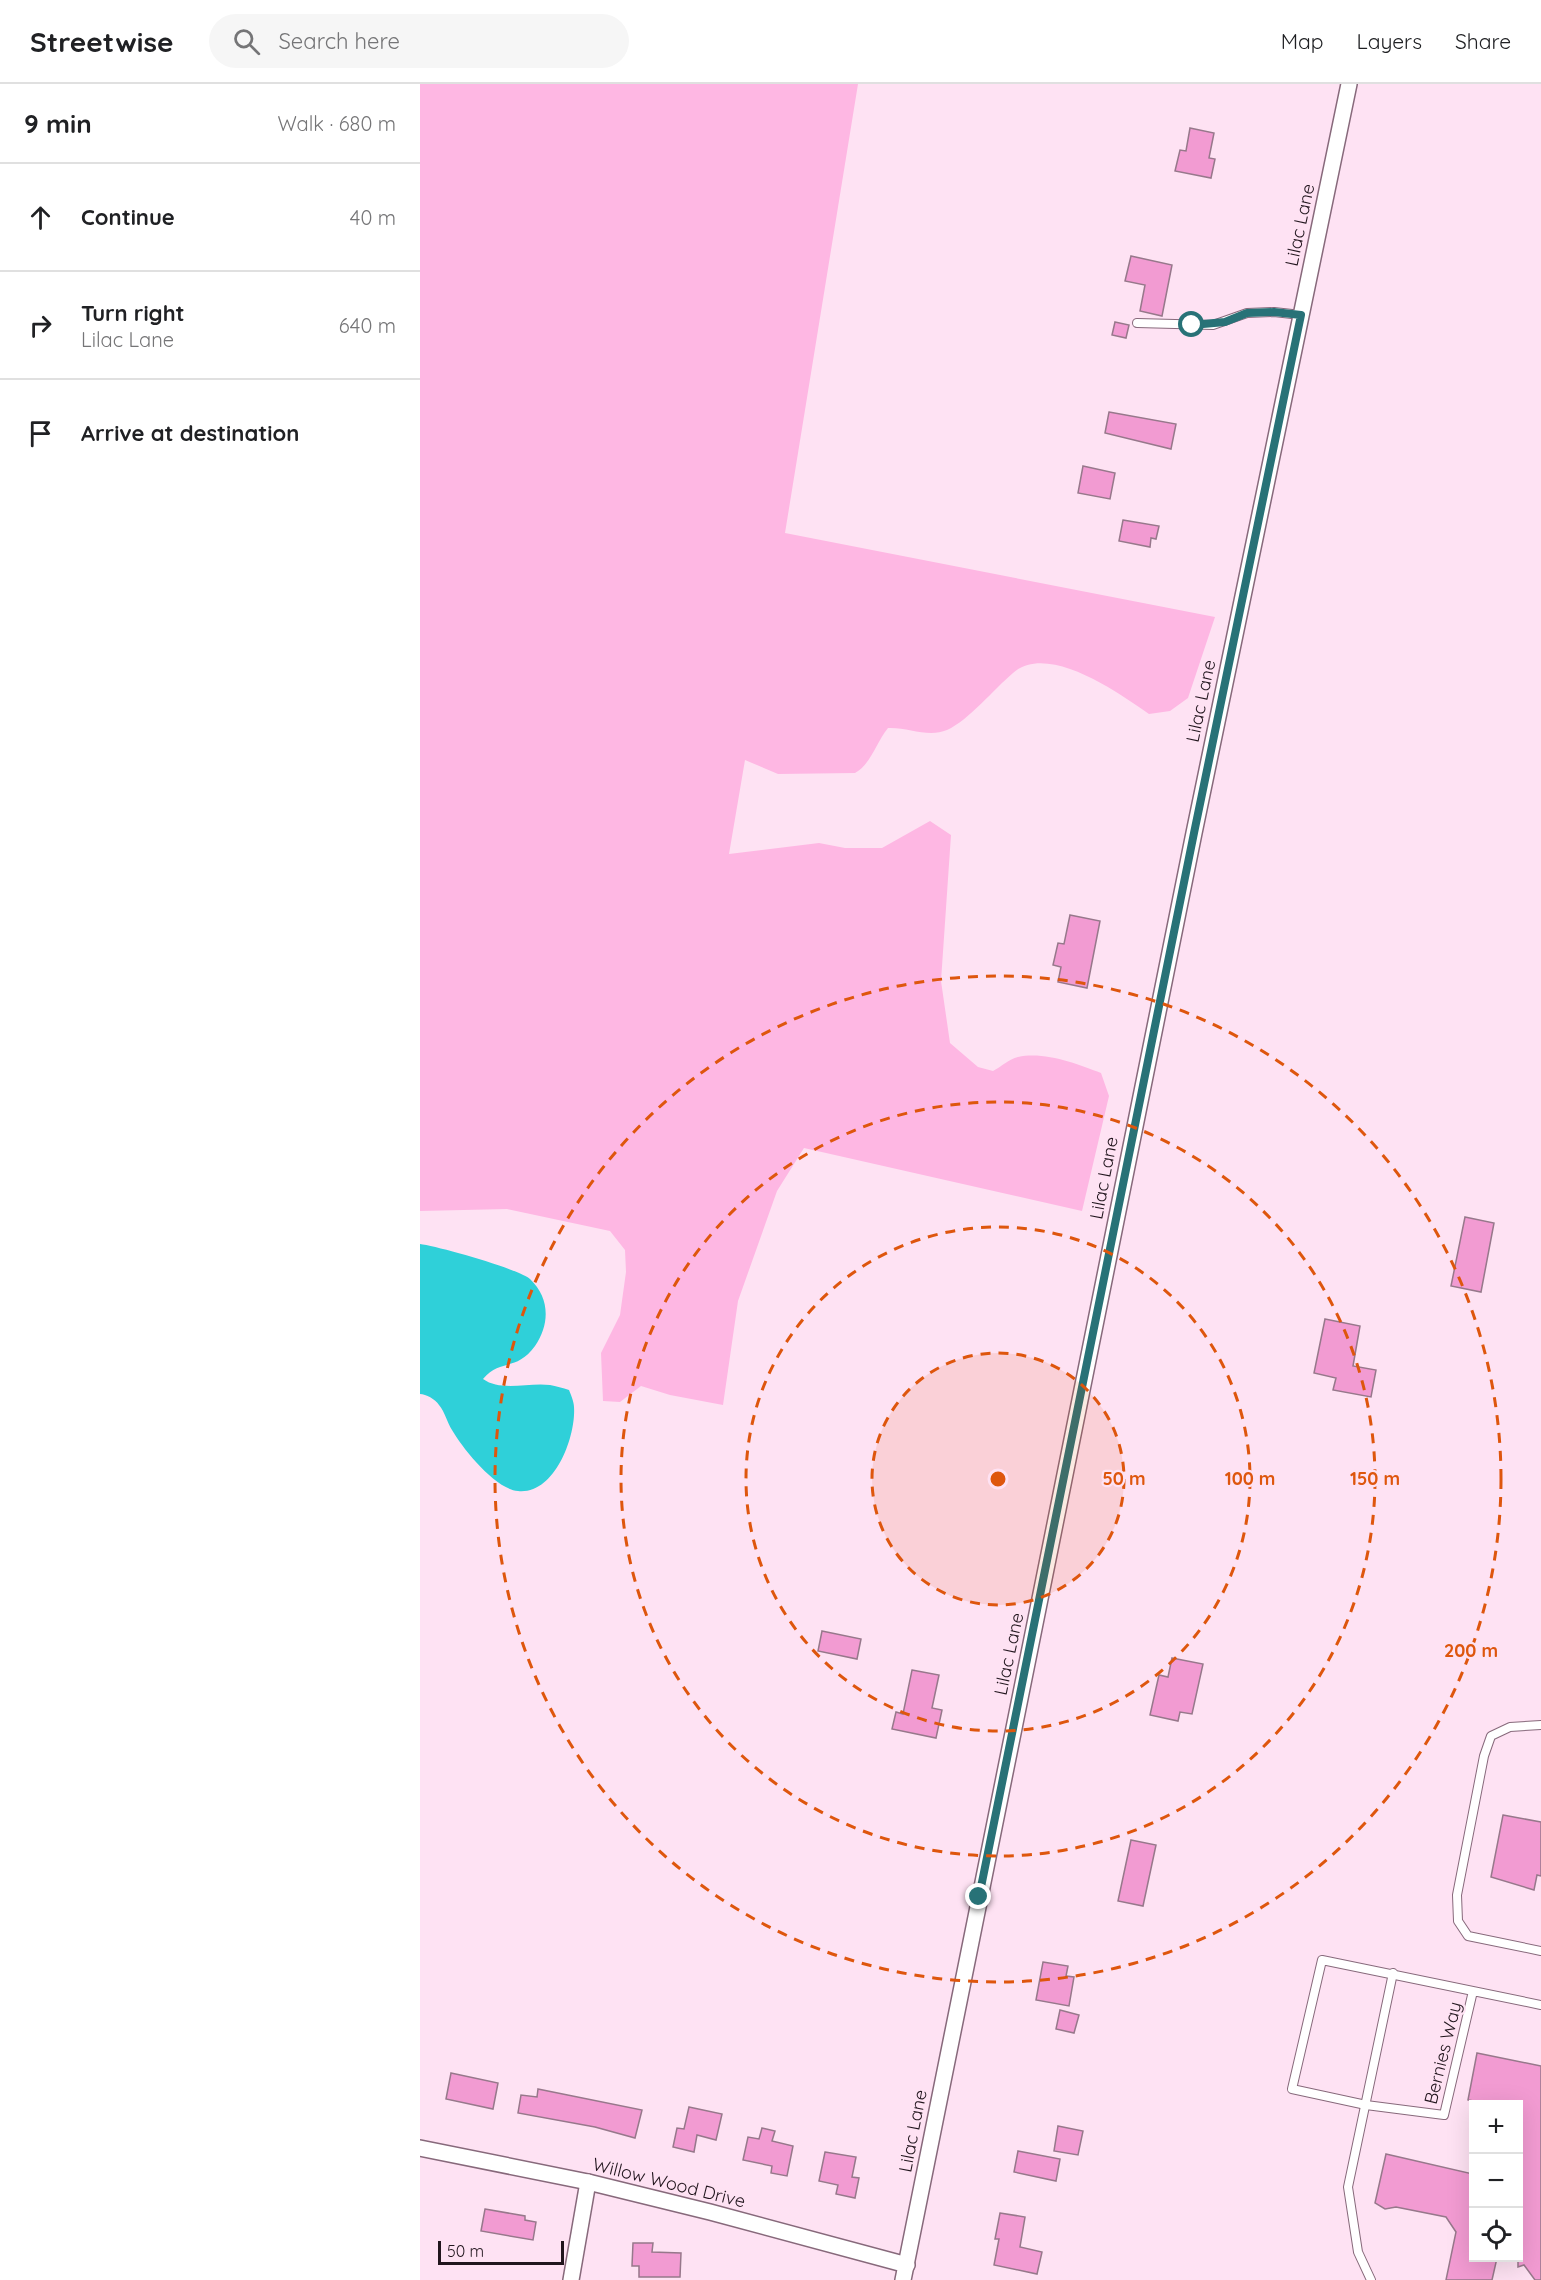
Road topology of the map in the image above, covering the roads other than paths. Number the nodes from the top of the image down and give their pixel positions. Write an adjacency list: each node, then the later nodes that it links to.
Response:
1 (1349, 84): 2 (street, Lilac Lane)
2 (1301, 315): 3 (lane); 12 (street, Lilac Lane)
3 (1137, 323)
4 (1541, 1725): 5 (lane)
5 (1541, 1952)
6 (1393, 1973): 7 (lane, Bernies Way); 9 (lane); 9 (lane, Bernies Way)
7 (1473, 1991): 8 (lane, Bernies Way); 9 (lane, Bernies Way)
8 (1541, 2005)
9 (1366, 2105): 14 (lane)
10 (420, 2148): 11 (street, Willow Wood Drive)
11 (588, 2182): 12 (street, Willow Wood Drive); 13 (street)
12 (905, 2273)
13 (571, 2280)
14 (1371, 2280)

